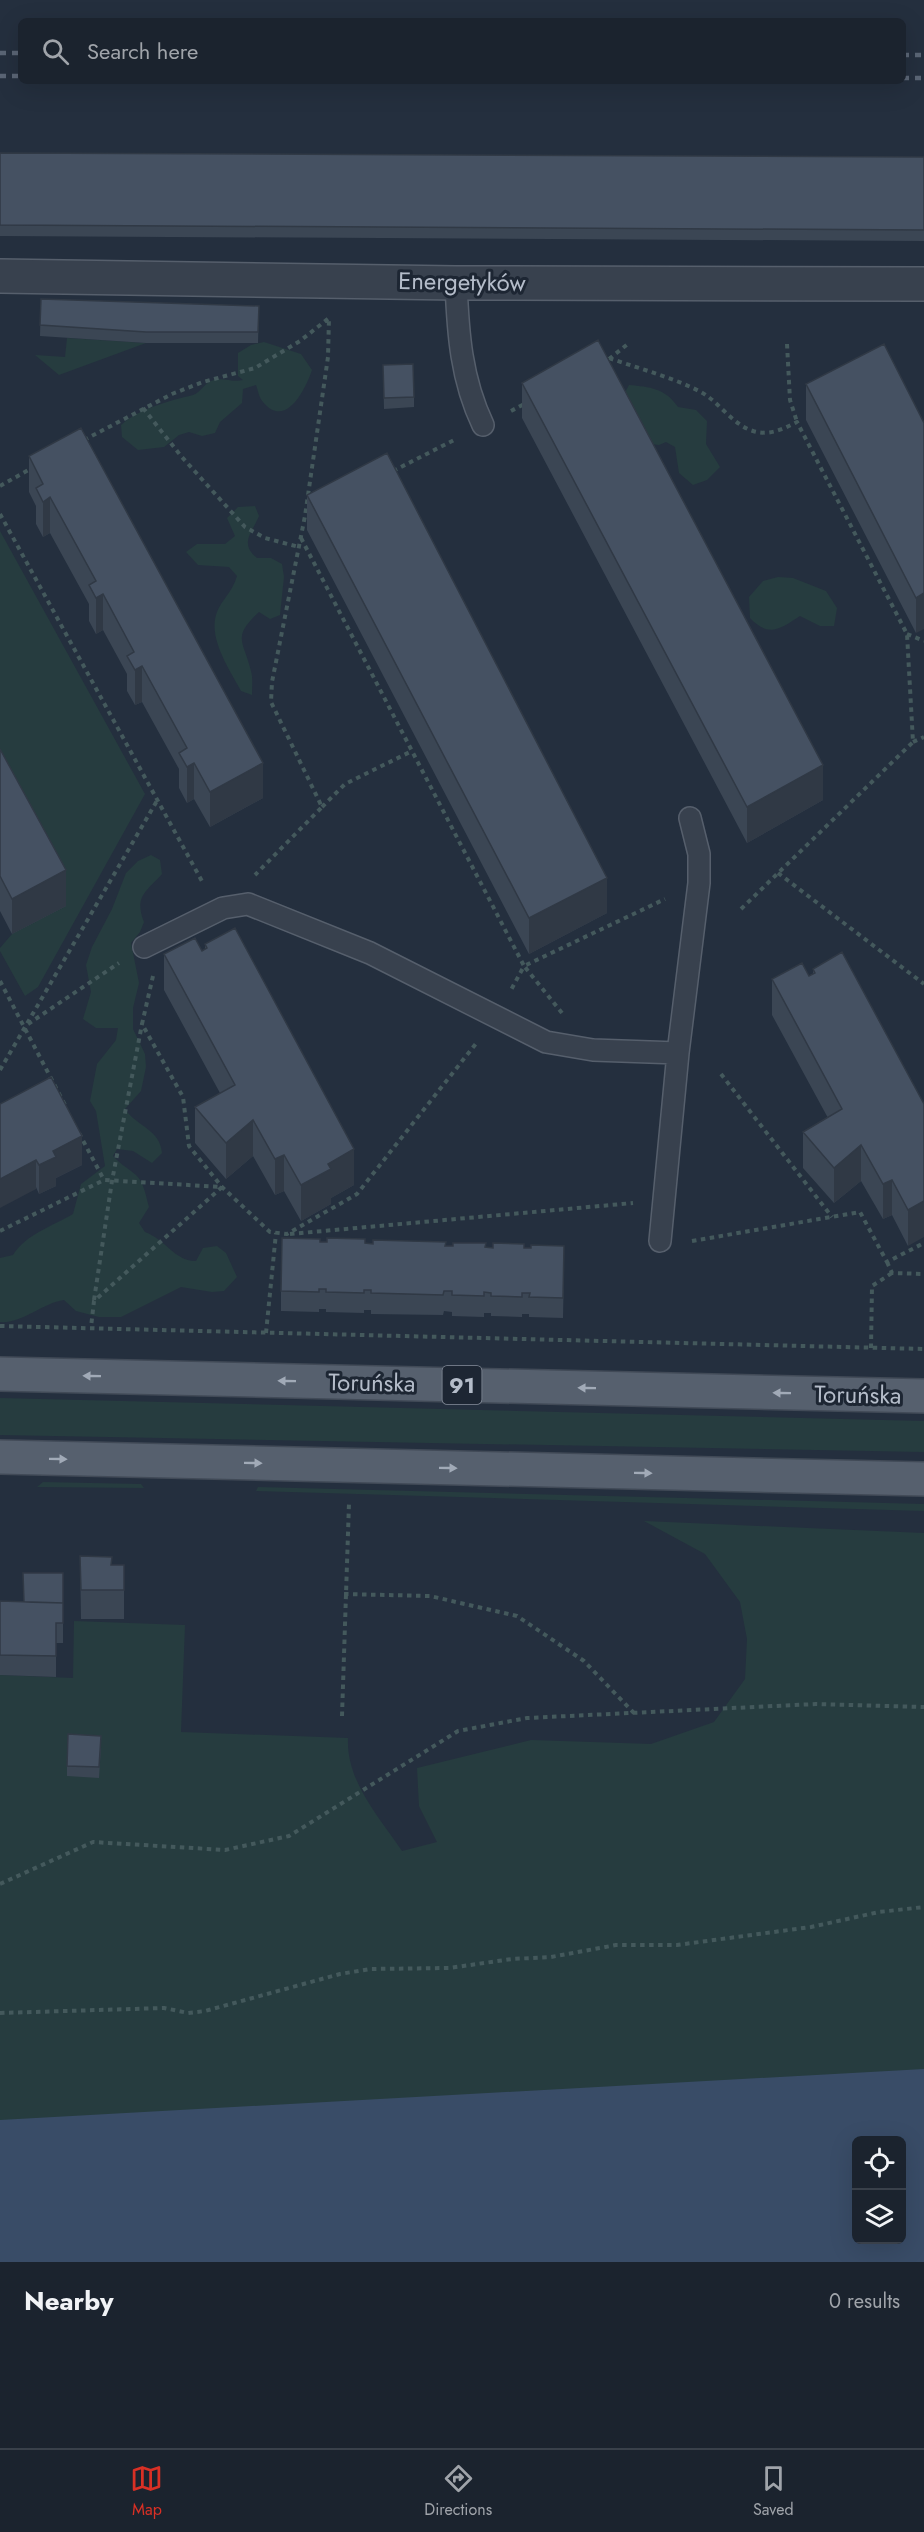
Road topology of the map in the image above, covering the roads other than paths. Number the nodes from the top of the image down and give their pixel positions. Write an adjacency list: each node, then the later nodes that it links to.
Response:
1 (0, 276): 2 (street, Energetyków)
2 (456, 283): 3 (street, Energetyków); 4 (lane)
3 (924, 285)
4 (483, 425)
5 (690, 818): 7 (lane)
6 (144, 947): 7 (lane)
7 (678, 1053): 8 (lane)
8 (660, 1241)
9 (0, 1374): 10 (main road, Toruńska / 91, one-way to 9)
10 (924, 1396)
11 (0, 1457): 12 (main road, one-way to 12)
12 (924, 1479)

